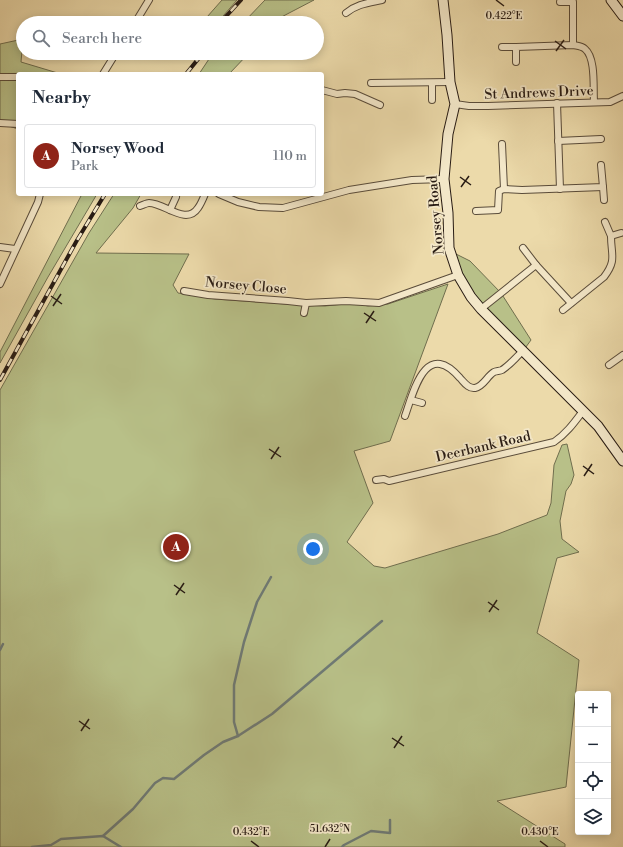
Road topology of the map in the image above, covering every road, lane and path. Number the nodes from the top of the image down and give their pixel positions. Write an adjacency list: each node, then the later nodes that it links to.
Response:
1 (149, 0): 7 (street)
2 (382, 0): 6 (street)
3 (443, 0): 17 (street, Norsey Road)
4 (612, 0): 8 (street)
5 (560, 2): 9 (street)
6 (346, 13)
7 (139, 16)
8 (623, 16)
9 (574, 45): 11 (street); 23 (street)
10 (502, 47): 11 (street)
11 (516, 47): 13 (street)
12 (112, 60): 14 (street)
13 (516, 62)
14 (104, 72)
15 (0, 77): 16 (street)
16 (16, 77)
17 (450, 82): 19 (street); 25 (street, Norsey Road)
18 (371, 83): 19 (street)
19 (432, 83): 22 (street)
20 (324, 91): 26 (street)
21 (623, 96): 23 (street, St Andrews Drive)
22 (432, 100)
23 (594, 101): 24 (street, St Andrews Drive)
24 (557, 103): 25 (street, St Andrews Drive); 30 (street)
25 (455, 104): 33 (street, Norsey Road)
26 (380, 105)
27 (0, 123): 28 (street)
28 (16, 124)
29 (601, 139): 30 (street)
30 (558, 140): 35 (street)
31 (502, 144): 36 (street)
32 (601, 165): 34 (street)
33 (444, 179): 39 (street); 52 (street, Norsey Road)
34 (603, 187): 35 (street); 41 (street)
35 (560, 188): 36 (street)
36 (504, 189): 44 (street)
37 (40, 196): 50 (street)
38 (204, 196): 43 (street)
39 (224, 196)
40 (176, 197): 43 (street)
41 (604, 200)
42 (140, 206): 43 (street)
43 (170, 210)
44 (476, 211)
45 (605, 222): 47 (street)
46 (621, 233): 47 (street)
47 (611, 236): 56 (street)
48 (0, 247): 50 (street)
49 (523, 248): 51 (street)
50 (15, 249): 53 (street)
51 (536, 265): 56 (street); 57 (street)
52 (458, 275): 55 (street, Norsey Close); 57 (street, Norsey Road)
53 (0, 284)
54 (184, 291): 55 (street, Norsey Close)
55 (306, 303): 59 (street)
56 (571, 303): 58 (street)
57 (481, 308): 60 (street, Norsey Road)
58 (563, 310)
59 (304, 313)
60 (523, 351): 63 (street); 65 (street, Norsey Road)
61 (623, 355): 62 (street)
62 (608, 365)
63 (411, 400): 64 (street); 66 (street)
64 (422, 403)
65 (583, 411): 67 (street, Norsey Road); 68 (street, Deerbank Road)
66 (405, 416)
67 (623, 461)
68 (376, 480)

